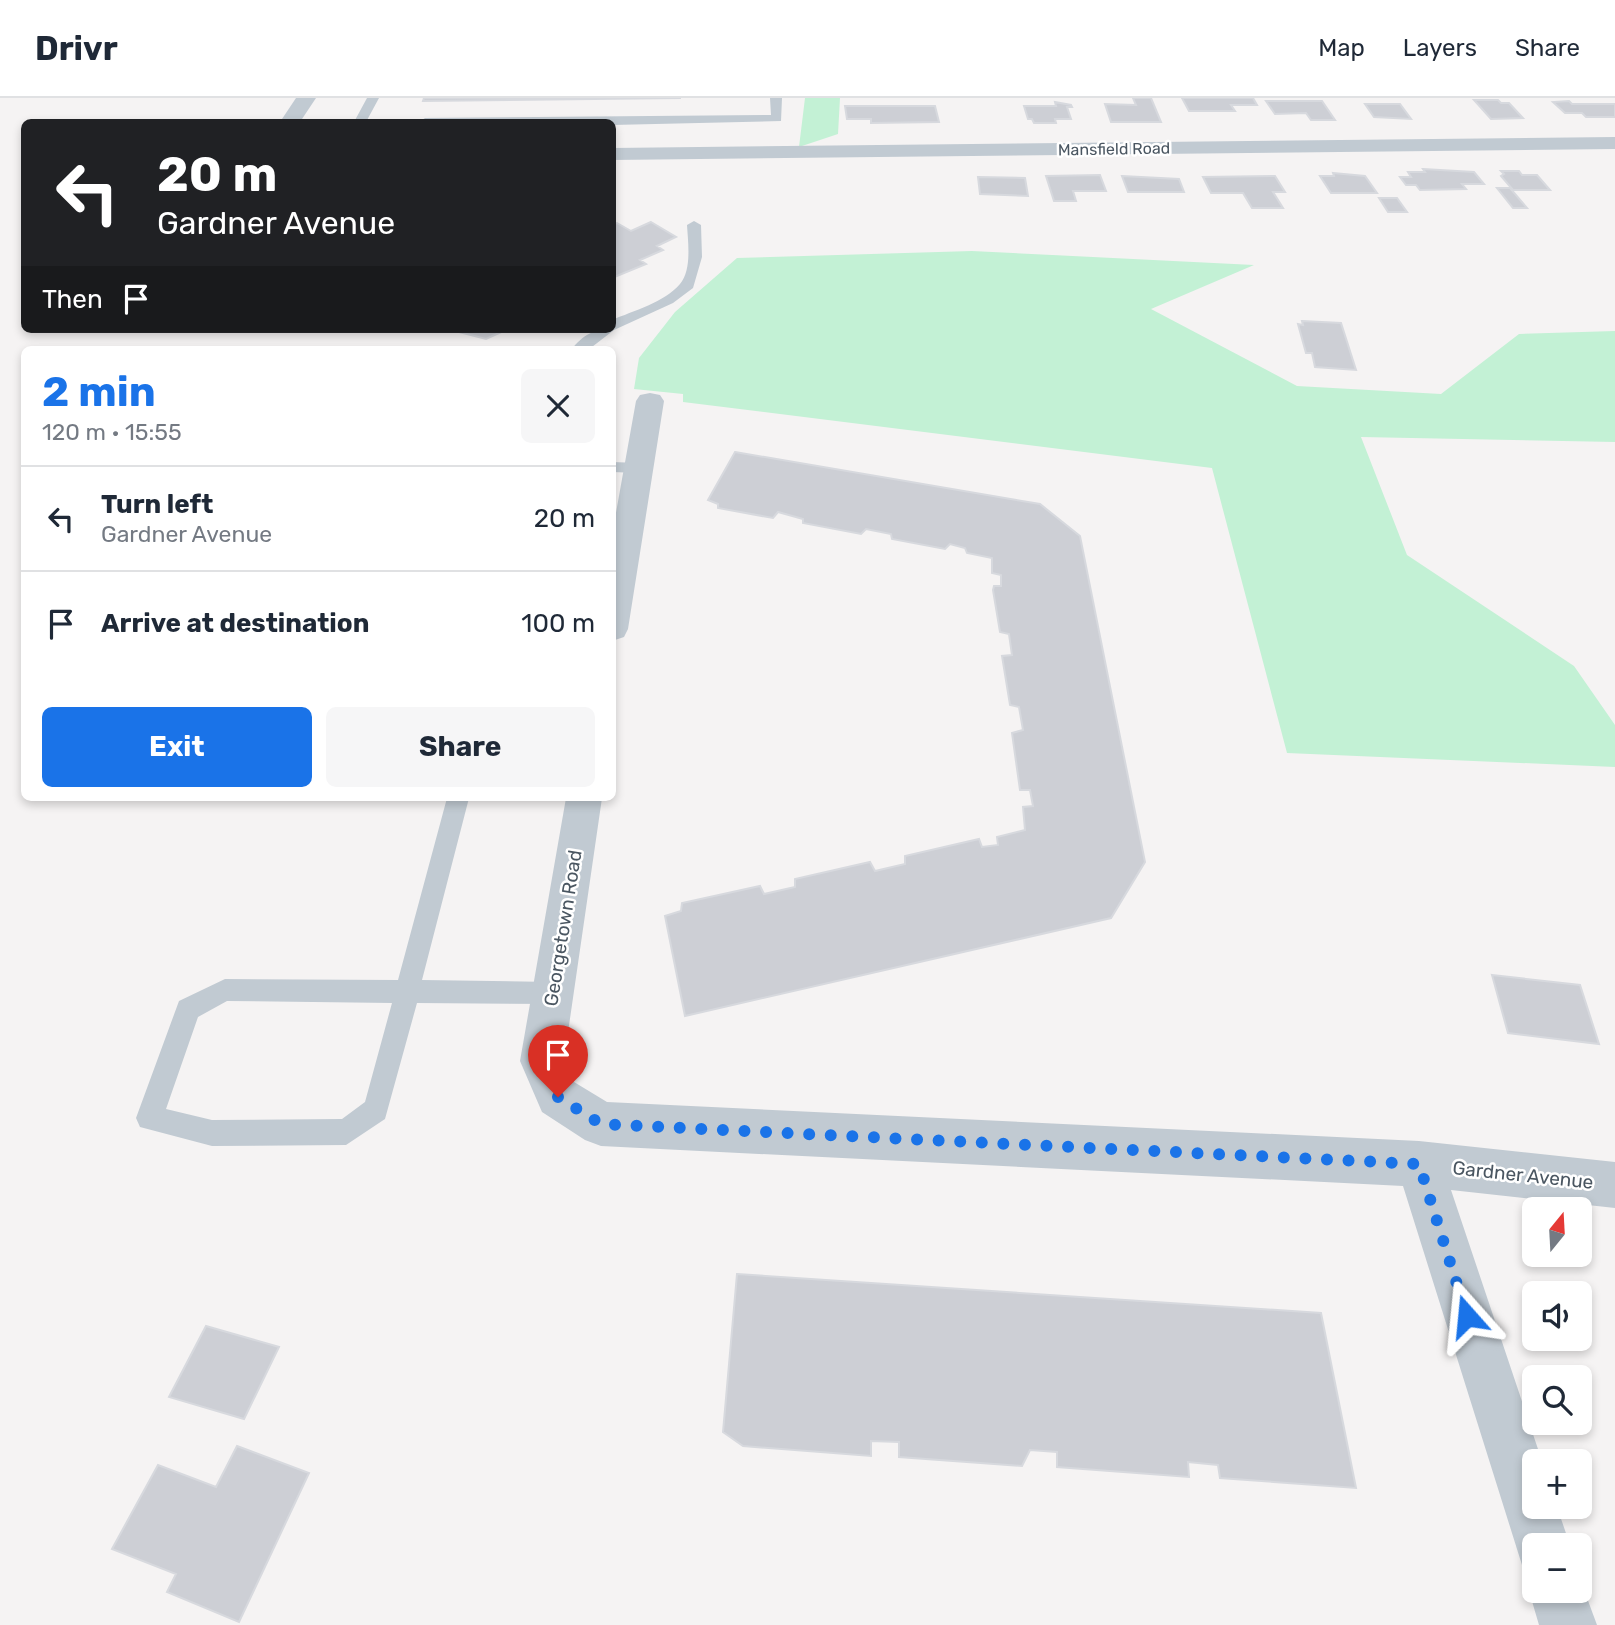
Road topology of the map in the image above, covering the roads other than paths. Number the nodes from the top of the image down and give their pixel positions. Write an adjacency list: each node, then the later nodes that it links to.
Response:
1 (306, 98): 4 (street)
2 (373, 98): 5 (lane)
3 (776, 98): 6 (lane)
4 (292, 119)
5 (362, 119)
6 (616, 121)
7 (1615, 143): 8 (street, Mansfield Road)
8 (616, 154)
9 (694, 225): 10 (lane)
10 (616, 324)
11 (599, 333): 12 (lane)
12 (583, 346)
13 (650, 401): 14 (street)
14 (626, 467): 15 (street)
15 (616, 583)
16 (457, 801): 18 (lane)
17 (584, 801): 19 (street, Georgetown Road)
18 (409, 991): 18 (lane); 19 (lane)
19 (552, 993): 20 (street, Georgetown Road)
20 (558, 1097): 21 (street, Gardner Avenue)
21 (1419, 1164): 22 (street, Gardner Avenue); 23 (street)
22 (1615, 1185)
23 (1538, 1533)
24 (1561, 1603): 25 (street)
25 (1568, 1625)

